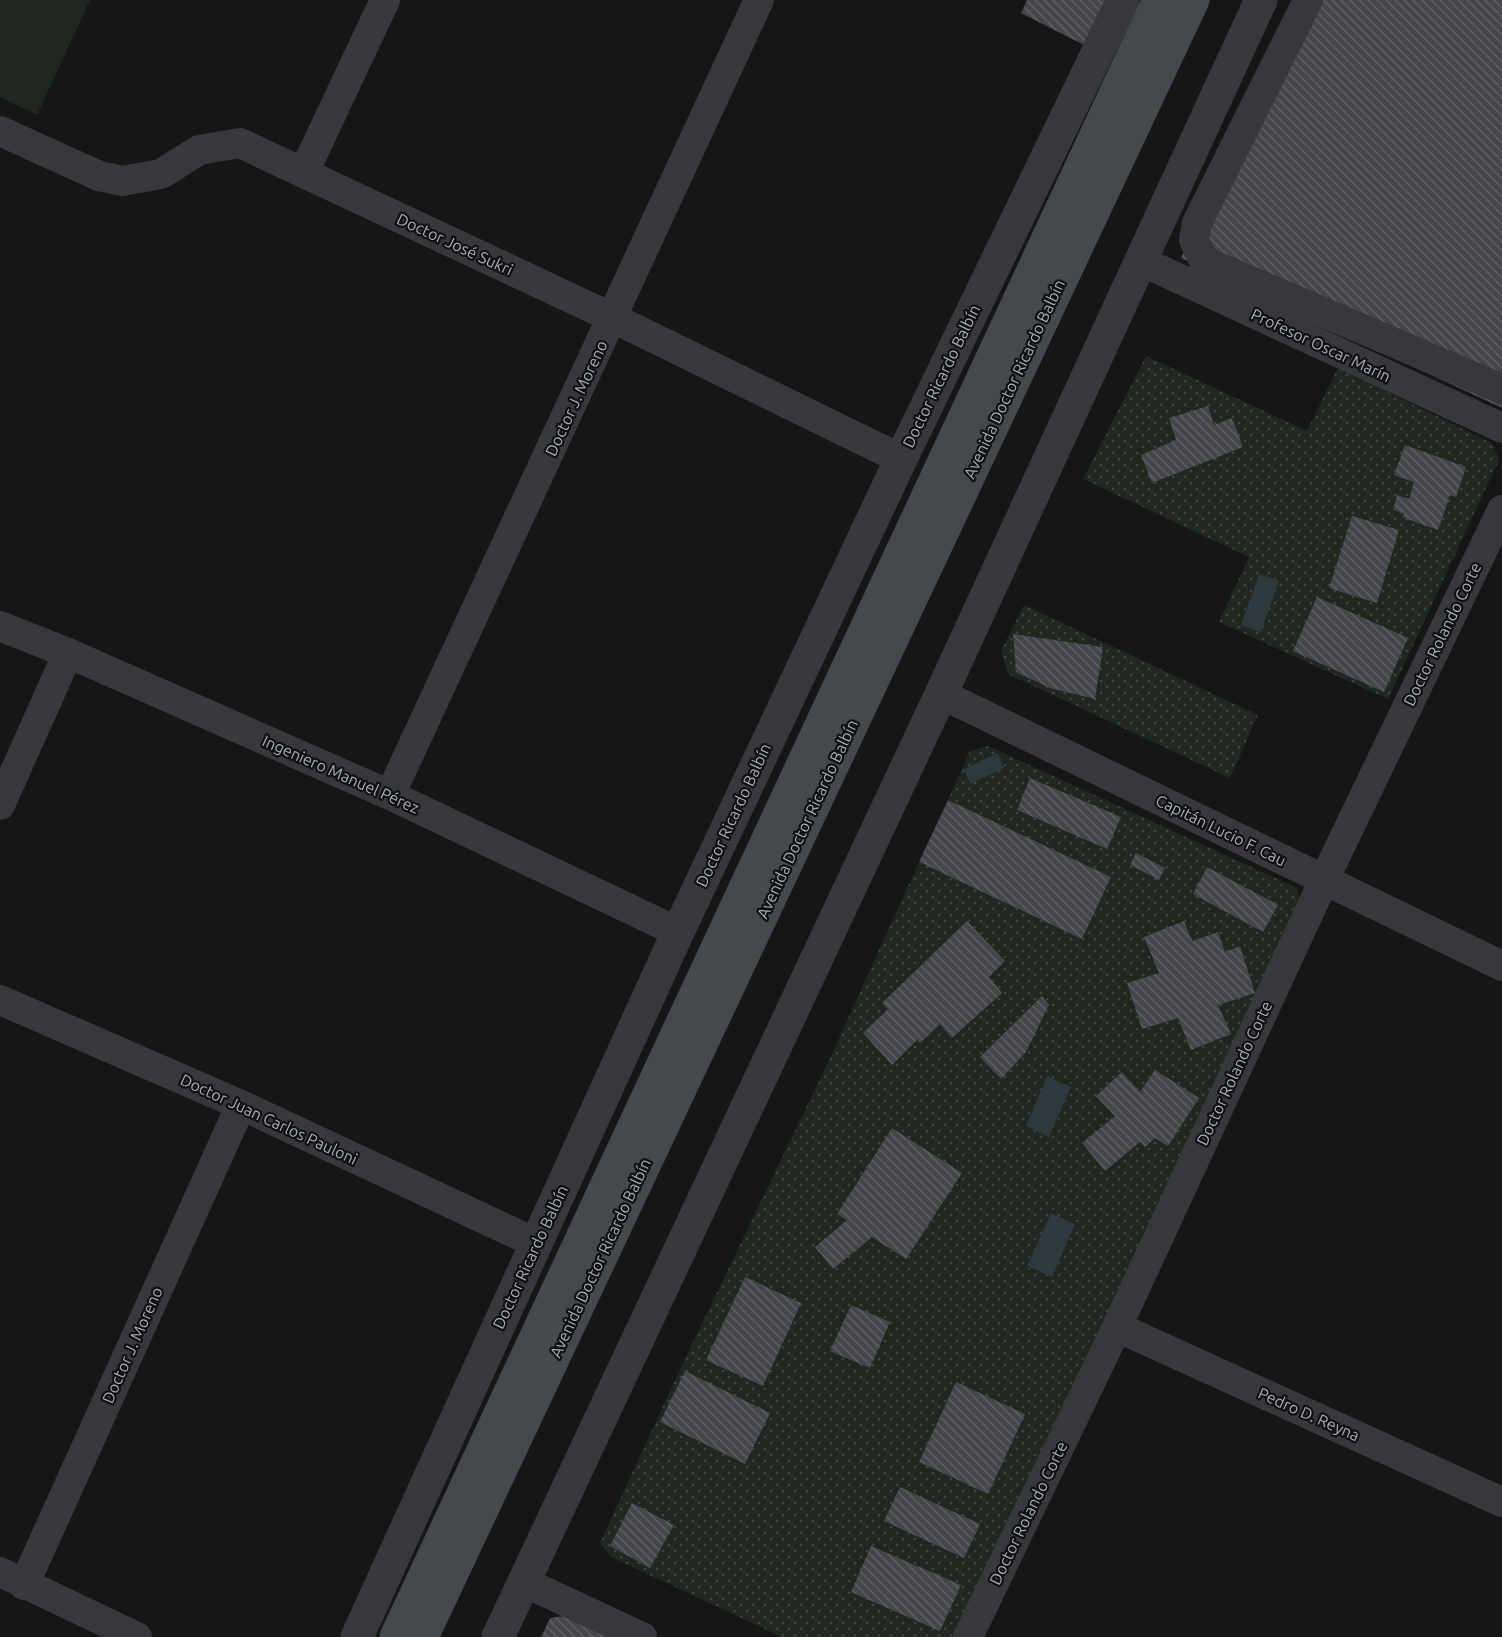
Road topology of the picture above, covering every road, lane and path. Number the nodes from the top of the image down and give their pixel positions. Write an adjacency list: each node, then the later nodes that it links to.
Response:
1 (385, 0): 11 (street)
2 (759, 0): 13 (street, Doctor J. Moreno)
3 (1123, 0): 16 (street, Doctor Ricardo Balbín)
4 (1159, 0): 35 (main road, Avenida Doctor Ricardo Balbín)
5 (1193, 0): 36 (main road, Avenida Doctor Ricardo Balbín)
6 (1262, 0): 8 (street)
7 (1308, 0): 9 (street)
8 (1246, 33): 9 (street); 12 (street)
9 (1282, 52): 14 (street)
10 (0, 131): 11 (street, Doctor José Sukri)
11 (304, 172): 13 (street, Doctor José Sukri)
12 (1141, 261): 15 (street, Profesor Oscar Marín); 20 (street)
13 (613, 318): 16 (street, Doctor José Sukri); 21 (street, Doctor J. Moreno)
14 (1502, 389)
15 (1502, 428)
16 (901, 459): 24 (street, Doctor Ricardo Balbín)
17 (1502, 510): 23 (street, Doctor Rolando Corte)
18 (2, 629): 19 (street, Ingeniero Manuel Pérez)
19 (68, 653): 21 (street, Ingeniero Manuel Pérez); 22 (street)
20 (941, 694): 23 (street, Capitán Lucio F. Cau); 32 (street)
21 (390, 795): 24 (street, Ingeniero Manuel Pérez)
22 (0, 805)
23 (1324, 880): 25 (street, Capitán Lucio F. Cau); 29 (street, Doctor Rolando Corte)
24 (678, 932): 28 (street, Doctor Ricardo Balbín)
25 (1502, 966)
26 (0, 1000): 27 (street, Doctor Juan Carlos Pauloni)
27 (241, 1105): 28 (street, Doctor Juan Carlos Pauloni); 31 (street, Doctor J. Moreno)
28 (536, 1243): 34 (street, Doctor Ricardo Balbín)
29 (1117, 1327): 30 (street, Pedro D. Reyna); 39 (street, Doctor Rolando Corte)
30 (1502, 1502)
31 (12, 1579): 33 (street)
32 (524, 1582): 37 (street); 38 (street)
33 (137, 1637)
34 (357, 1637)
35 (396, 1637)
36 (422, 1637)
37 (498, 1637)
38 (642, 1637)
39 (968, 1637)

